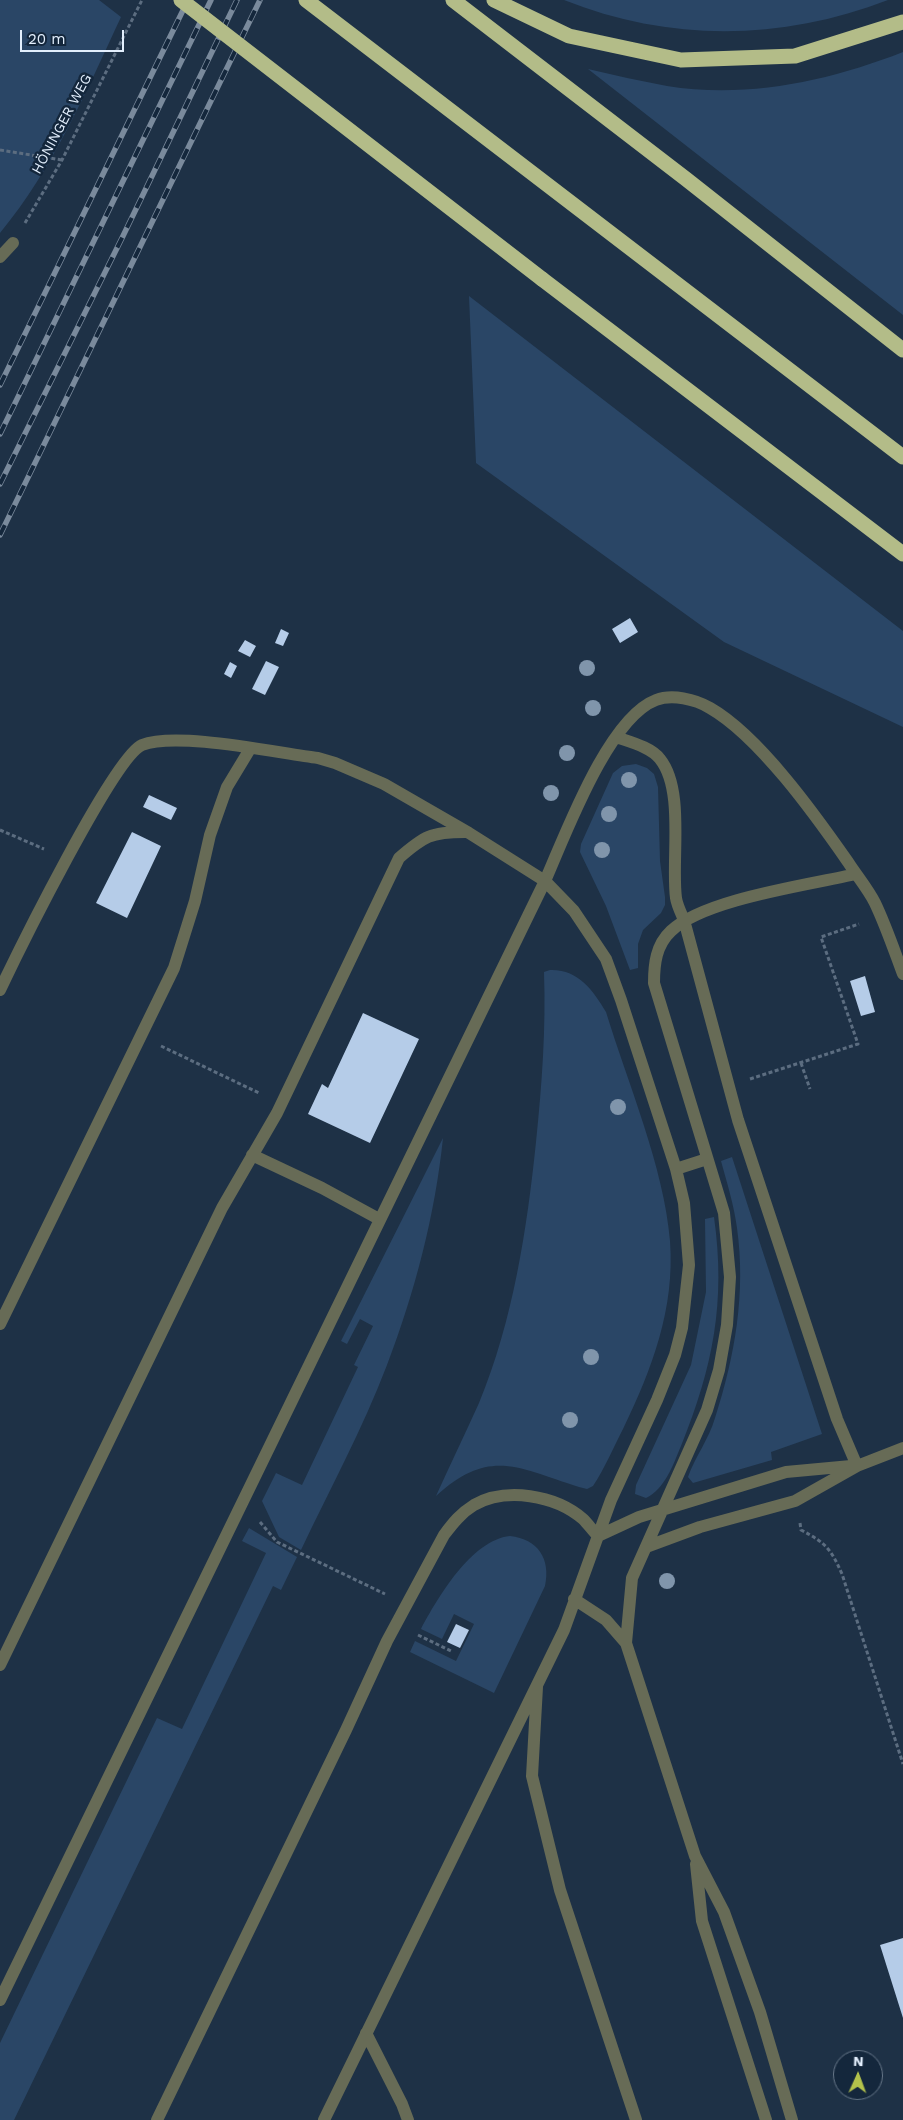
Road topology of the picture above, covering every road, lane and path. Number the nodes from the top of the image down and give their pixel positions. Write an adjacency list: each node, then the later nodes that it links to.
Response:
1 (142, 0): 8 (path, HÖNINGER WEG)
2 (181, 0): 13 (highway, bridge)
3 (306, 0): 12 (highway)
4 (453, 0): 11 (highway)
5 (494, 0): 6 (highway)
6 (903, 22)
7 (0, 150): 8 (path)
8 (62, 160): 9 (path, HÖNINGER WEG)
9 (13, 243): 10 (street)
10 (0, 257)
11 (903, 350)
12 (903, 457)
13 (903, 554)
14 (616, 737): 19 (street); 20 (street); 22 (street)
15 (250, 749): 17 (street); 18 (street); 25 (street)
16 (0, 830): 18 (path)
17 (467, 832): 20 (street); 29 (street)
18 (67, 860): 24 (street)
19 (856, 874): 21 (street); 22 (street)
20 (545, 881): 32 (street); 33 (street)
21 (881, 917): 23 (street); 26 (path)
22 (684, 920): 27 (street); 31 (street)
23 (903, 974)
24 (0, 990)
25 (140, 1037): 29 (path); 34 (street)
26 (801, 1063): 27 (path); 28 (path)
27 (728, 1085): 36 (street)
28 (810, 1089)
29 (281, 1102): 30 (street)
30 (252, 1155): 33 (street); 47 (street)
31 (707, 1159): 32 (street); 39 (street)
32 (676, 1169): 40 (street)
33 (379, 1219): 38 (street)
34 (0, 1324)
35 (903, 1448): 36 (street)
36 (857, 1466): 37 (street); 39 (street)
37 (795, 1501): 41 (street); 49 (path)
38 (242, 1503): 43 (path); 51 (street)
39 (662, 1510): 40 (street); 41 (street)
40 (598, 1536): 42 (street); 43 (street)
41 (646, 1547): 45 (street)
42 (574, 1599): 45 (street); 48 (street)
43 (407, 1604): 44 (street)
44 (396, 1624): 46 (path); 53 (street)
45 (626, 1643): 50 (street)
46 (451, 1651)
47 (0, 1665)
48 (538, 1680): 52 (street); 56 (street)
49 (903, 1764)
50 (695, 1856): 57 (street); 58 (street)
51 (0, 2000)
52 (366, 2033): 54 (street); 55 (street)
53 (157, 2120)
54 (324, 2120)
55 (408, 2120)
56 (636, 2120)
57 (766, 2120)
58 (792, 2120)

